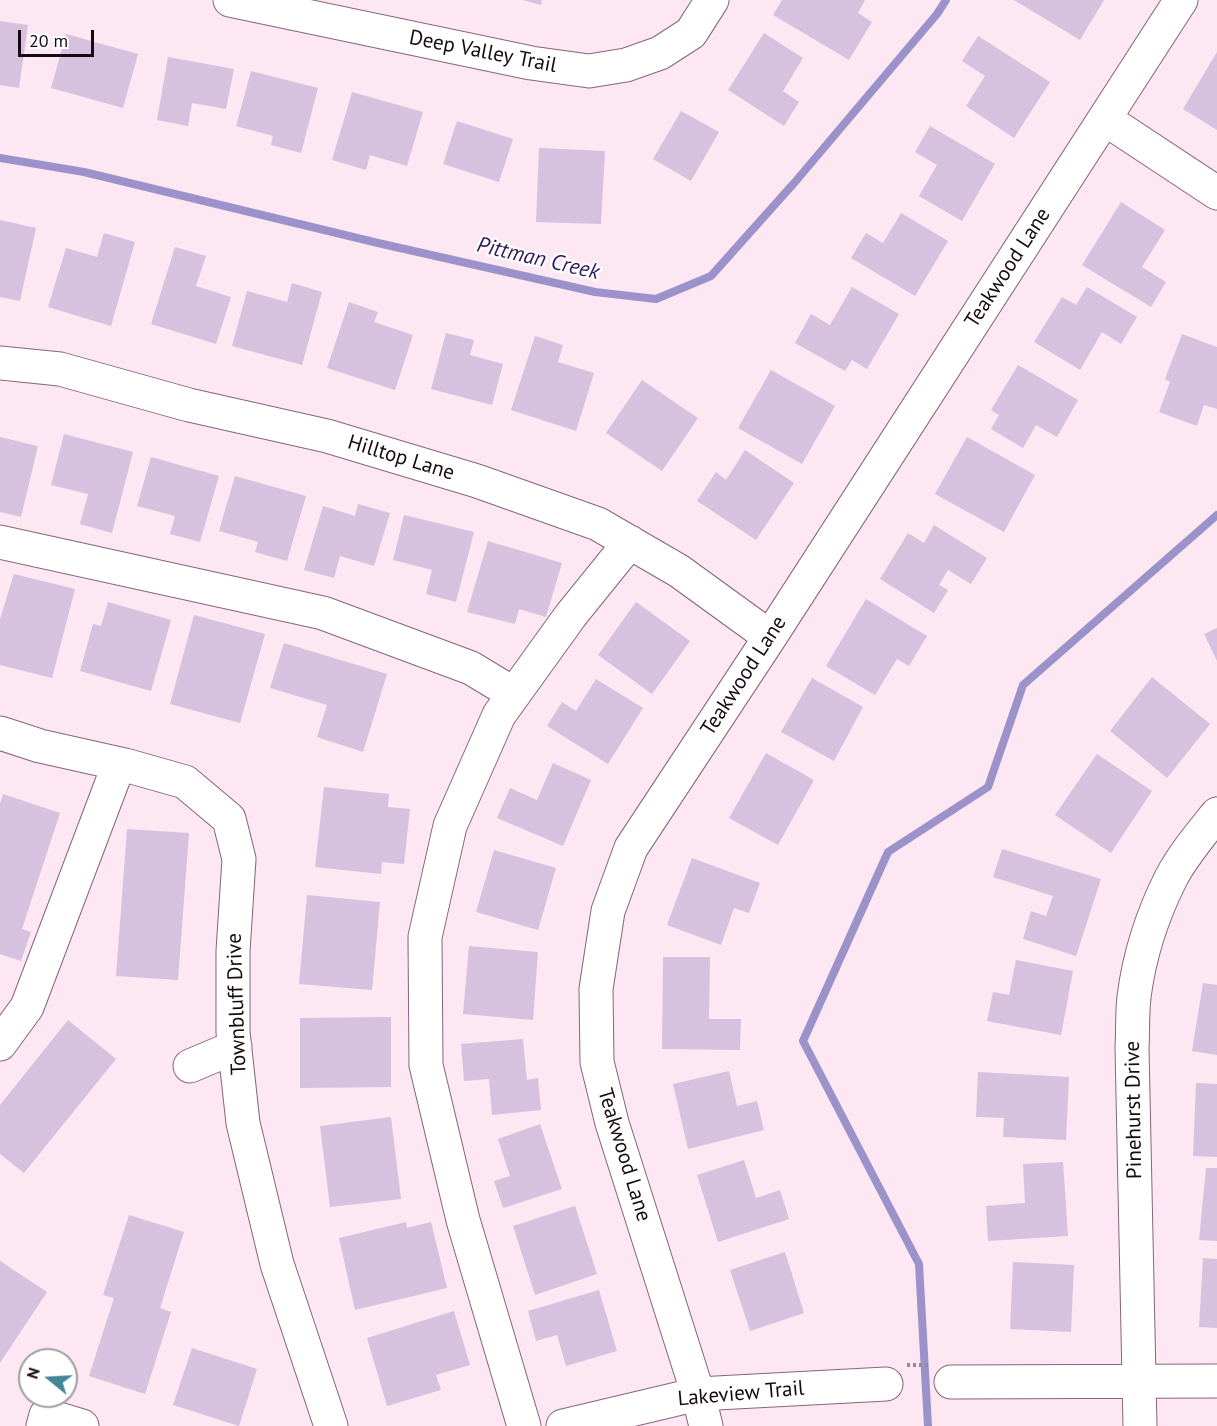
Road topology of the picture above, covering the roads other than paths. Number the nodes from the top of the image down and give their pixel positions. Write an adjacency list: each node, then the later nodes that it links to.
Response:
1 (230, 0): 4 (street, Deep Valley Trail)
2 (712, 0): 4 (street, Deep Valley Trail)
3 (1180, 0): 5 (street, Teakwood Lane)
4 (320, 10)
5 (1105, 119): 6 (street); 10 (street, Teakwood Lane)
6 (1217, 193)
7 (0, 363): 9 (street, Hilltop Lane)
8 (0, 542): 11 (street)
9 (630, 542): 10 (street, Hilltop Lane); 11 (street)
10 (770, 637): 23 (street, Teakwood Lane)
11 (514, 694): 27 (street)
12 (0, 734): 13 (street, Townbluff Drive)
13 (119, 764): 15 (street); 17 (street, Townbluff Drive)
14 (1217, 814): 21 (street, Pinehurst Drive)
15 (10, 1015): 16 (street)
16 (0, 1044)
17 (235, 1047): 18 (street); 26 (street, Townbluff Drive)
18 (190, 1066)
19 (945, 1373): 21 (street)
20 (891, 1375): 23 (street, Lakeview Trail)
21 (1139, 1380): 22 (street); 30 (street, Pinehurst Drive)
22 (1217, 1381)
23 (698, 1394): 28 (street, Lakeview Trail); 29 (street, Teakwood Lane)
24 (43, 1426): 25 (street)
25 (82, 1426)
26 (331, 1426)
27 (524, 1426)
28 (563, 1426)
29 (706, 1426)
30 (1140, 1426)

